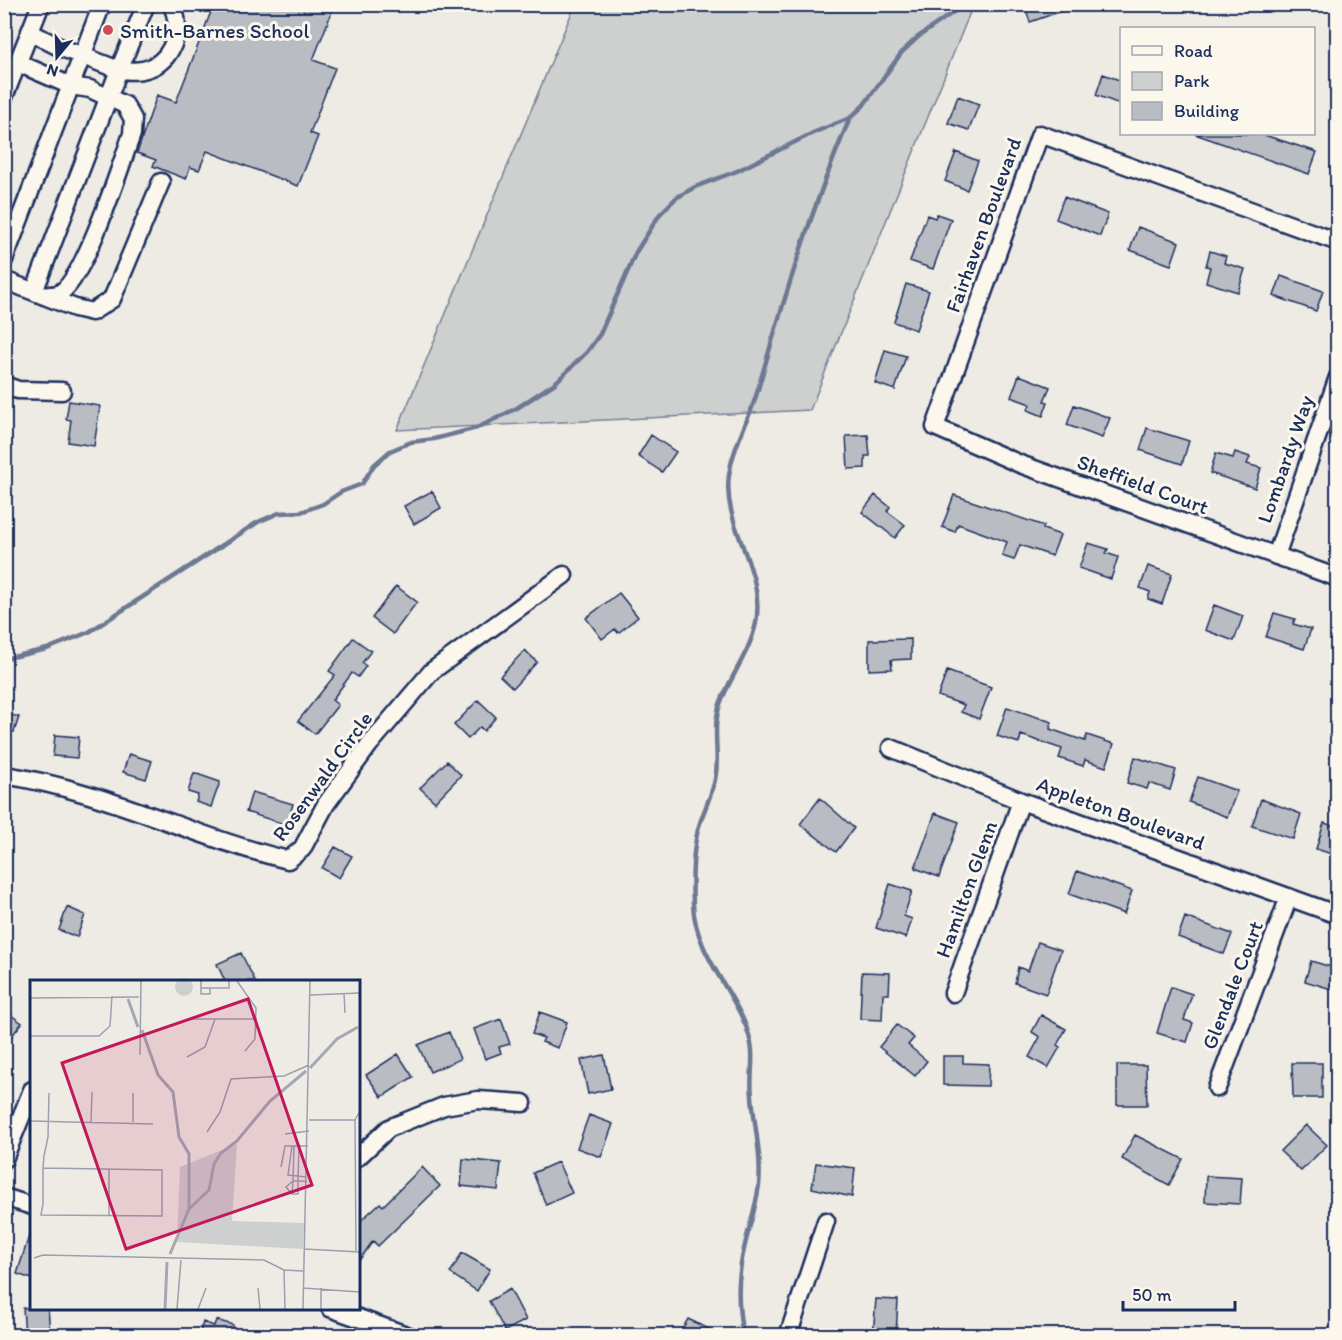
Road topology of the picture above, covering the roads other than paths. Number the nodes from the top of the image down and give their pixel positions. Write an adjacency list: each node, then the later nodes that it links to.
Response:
1 (41, 4): 5 (street)
2 (102, 4): 6 (street)
3 (146, 4): 8 (street)
4 (171, 4): 8 (street)
5 (30, 32): 6 (street); 7 (street)
6 (82, 56): 8 (street); 9 (street)
7 (18, 63): 9 (street); 10 (street)
8 (119, 70): 11 (street)
9 (71, 86): 11 (street); 14 (street)
10 (4, 97)
11 (108, 98): 16 (street); 16 (street)
12 (161, 182): 16 (street)
13 (1338, 242): 20 (street, Fairhaven Boulevard)
14 (4, 260)
15 (4, 280): 16 (street)
16 (39, 294)
17 (1338, 377): 21 (street, Lombardy Way)
18 (4, 385): 19 (street)
19 (62, 391)
20 (935, 427): 21 (street, Sheffield Court)
21 (1276, 556): 23 (street, Sheffield Court)
22 (564, 575): 25 (street, Rosenwald Circle)
23 (1338, 578)
24 (891, 748): 26 (street, Appleton Boulevard)
25 (4, 775)
26 (1021, 801): 27 (street, Appleton Boulevard); 29 (street, Hamilton Glenn)
27 (1288, 897): 28 (street, Appleton Boulevard); 30 (street, Glendale Court)
28 (1338, 915)
29 (952, 993)
30 (1217, 1088)
31 (30, 1095): 34 (street)
32 (523, 1103): 33 (street)
33 (360, 1155)
34 (4, 1159)
35 (4, 1197): 36 (street)
36 (30, 1205)
37 (826, 1221): 40 (street)
38 (336, 1310): 39 (street)
39 (408, 1335)
40 (788, 1335)

